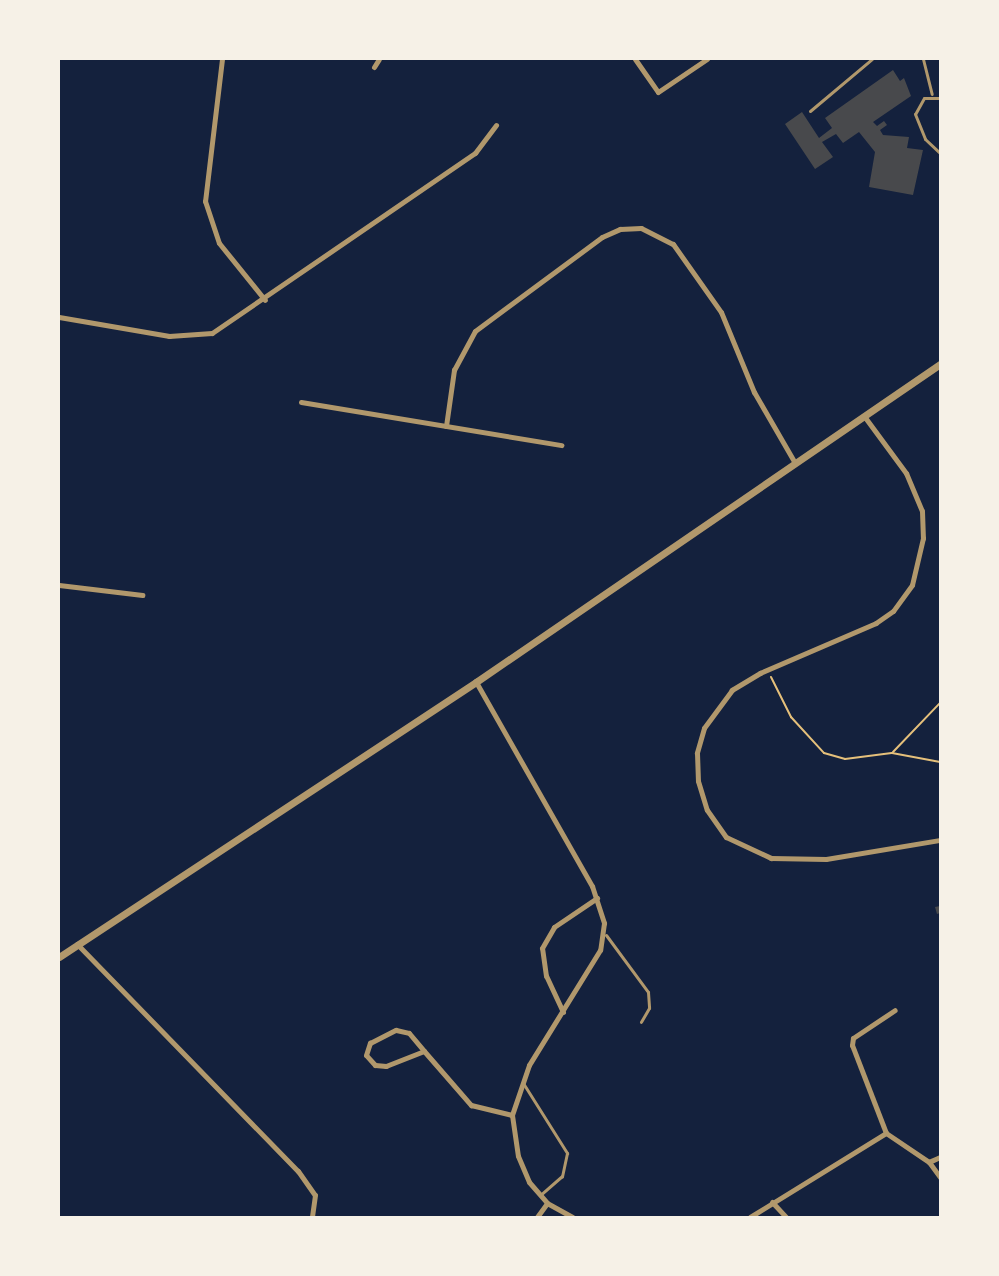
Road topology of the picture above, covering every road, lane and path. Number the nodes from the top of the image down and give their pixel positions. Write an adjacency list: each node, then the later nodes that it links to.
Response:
1 (222, 59): 13 (street)
2 (379, 59): 7 (street)
3 (635, 59): 4 (street)
4 (707, 59)
5 (872, 59): 10 (lane)
6 (923, 59): 8 (lane)
7 (374, 67)
8 (932, 95): 9 (lane); 12 (lane)
9 (940, 98)
10 (810, 111)
11 (496, 125): 13 (street)
12 (940, 153)
13 (265, 300): 14 (street)
14 (59, 317)
15 (940, 364): 17 (street)
16 (301, 402): 18 (street)
17 (864, 416): 20 (street); 23 (street)
18 (446, 426): 19 (street); 20 (street)
19 (561, 445)
20 (795, 463): 24 (street)
21 (59, 585): 22 (street)
22 (142, 595)
23 (768, 669): 26 (path); 28 (street)
24 (476, 682): 29 (street); 31 (street)
25 (940, 704): 26 (path)
26 (892, 753): 27 (path)
27 (940, 762)
28 (940, 840)
29 (597, 898): 30 (street); 34 (street)
30 (606, 935): 34 (street); 35 (lane)
31 (77, 944): 32 (street); 46 (street)
32 (59, 957)
33 (895, 1010): 39 (street)
34 (563, 1012): 37 (street)
35 (641, 1022)
36 (424, 1051): 36 (street); 38 (street)
37 (522, 1081): 38 (street); 43 (lane)
38 (512, 1116): 43 (street)
39 (886, 1133): 41 (street); 44 (street)
40 (940, 1157): 41 (street)
41 (929, 1162): 42 (street)
42 (940, 1177)
43 (540, 1196): 45 (street)
44 (772, 1202): 49 (street); 50 (street)
45 (547, 1203): 47 (street); 48 (street)
46 (312, 1217)
47 (537, 1217)
48 (572, 1217)
49 (750, 1217)
50 (786, 1217)

